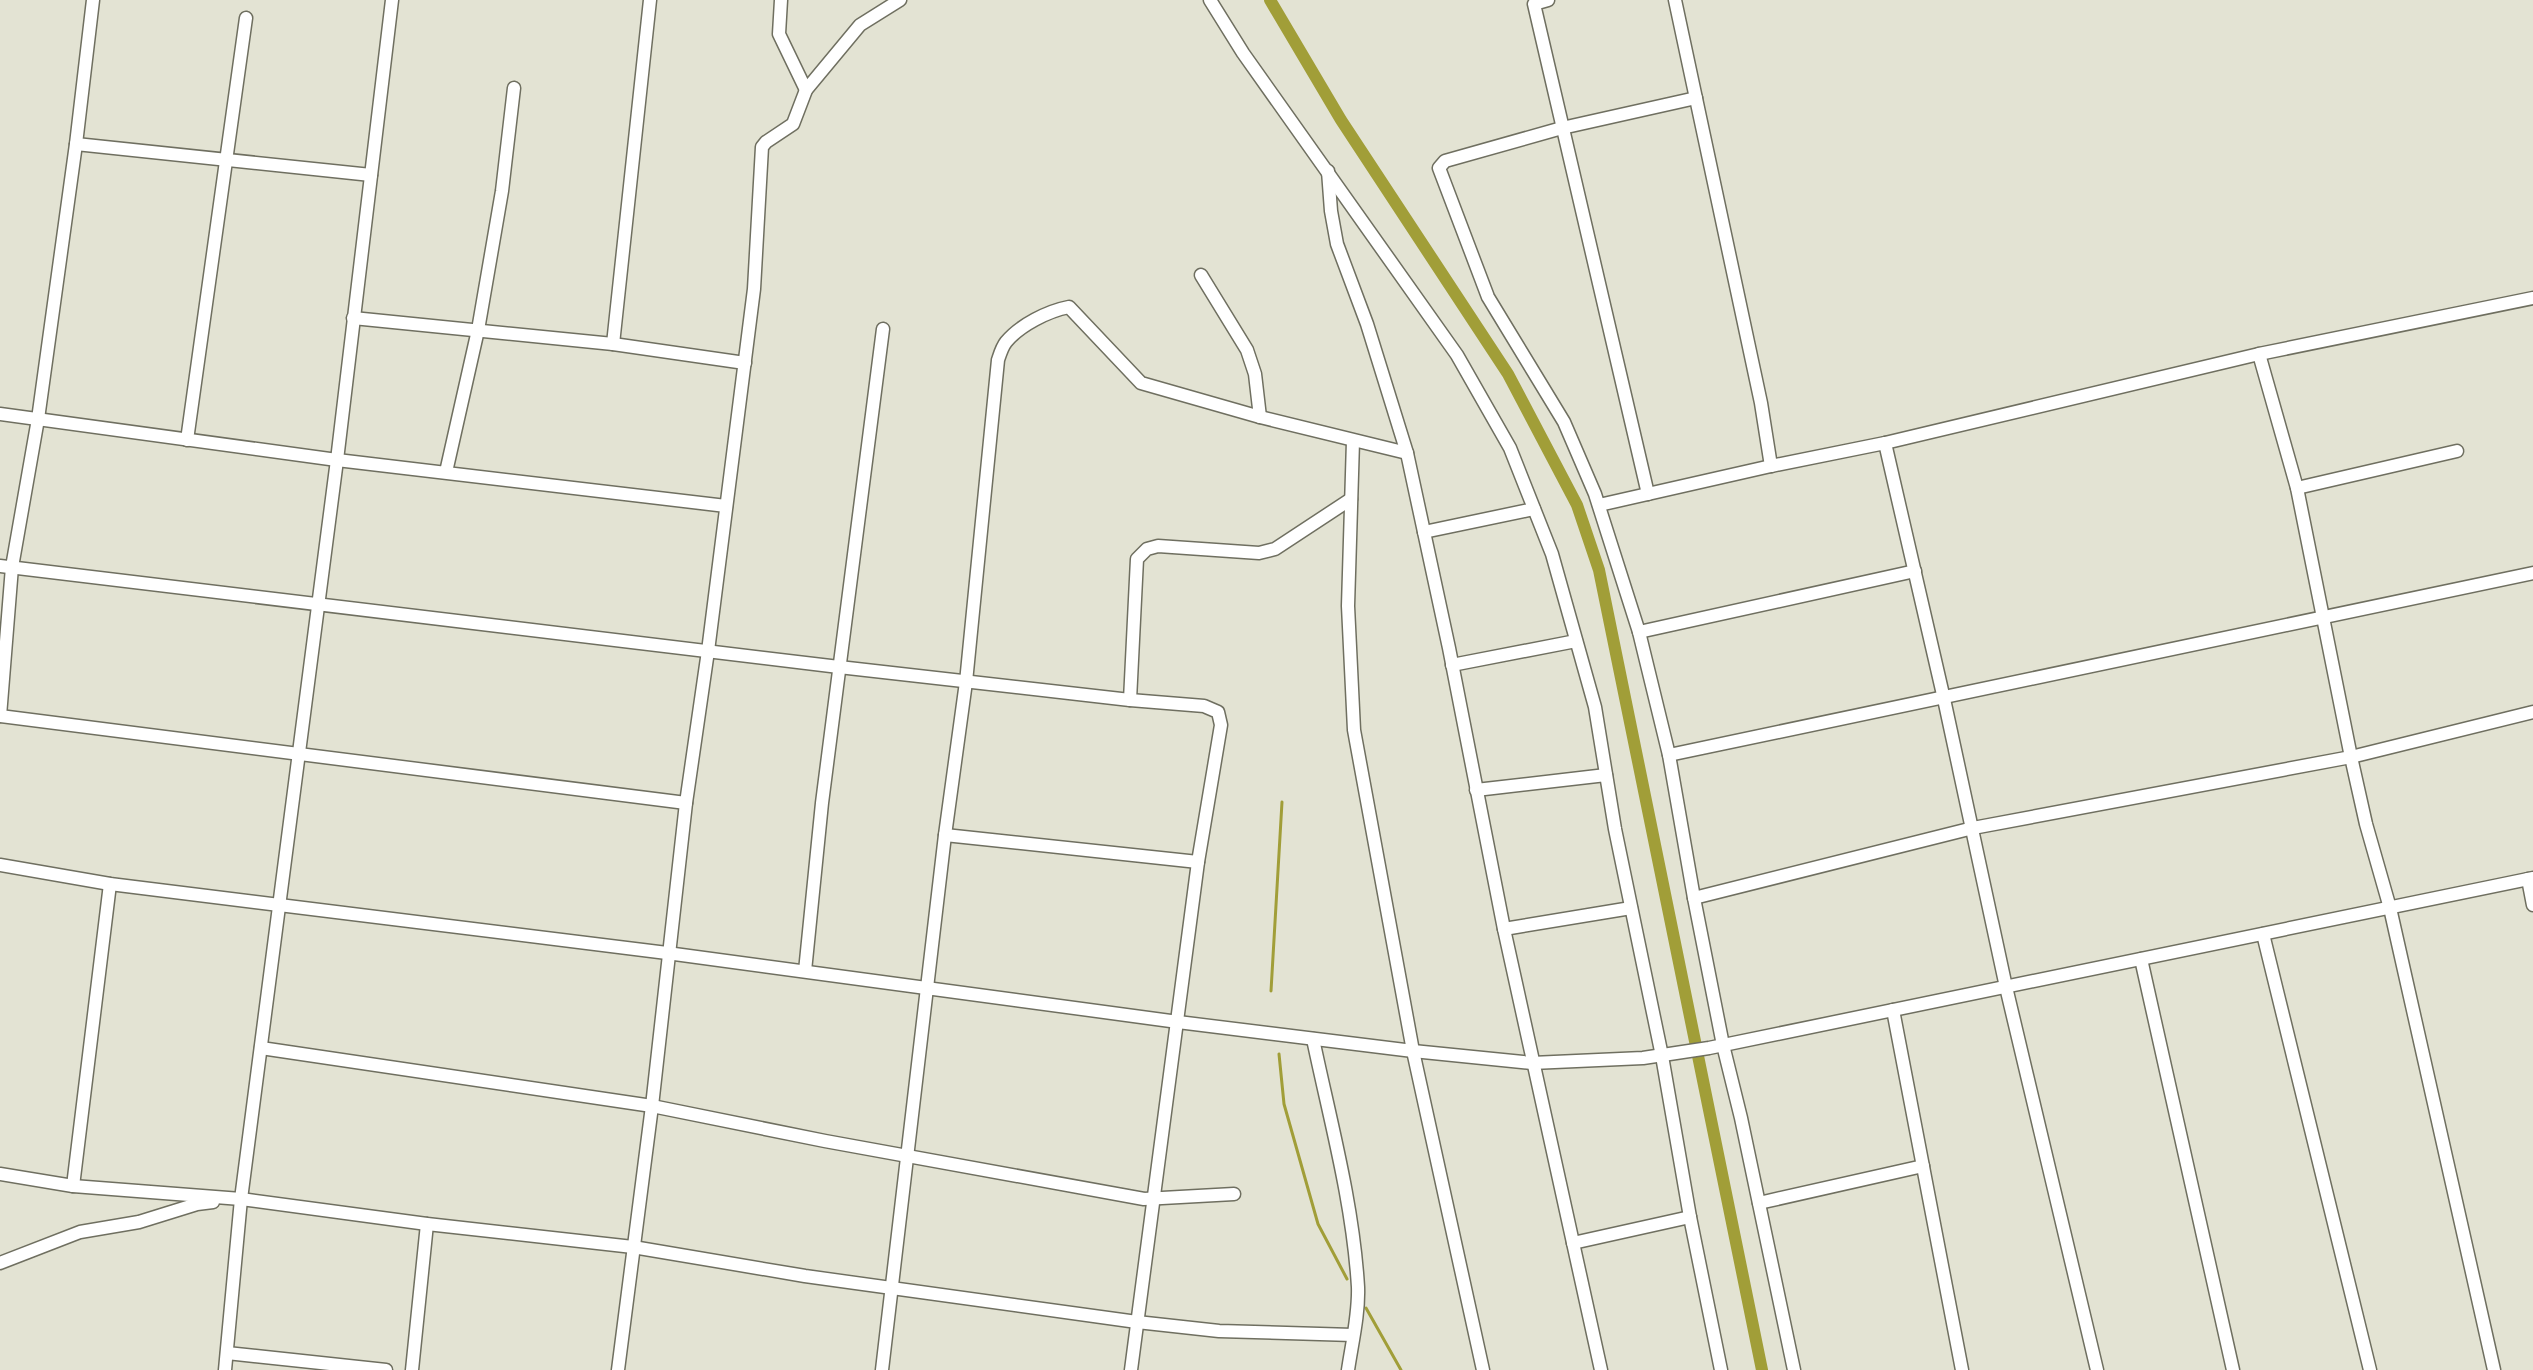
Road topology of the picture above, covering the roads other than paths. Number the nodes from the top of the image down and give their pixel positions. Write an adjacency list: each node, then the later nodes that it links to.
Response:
1 (93, 0): 15 (street)
2 (392, 0): 18 (street)
3 (650, 0): 24 (street)
4 (781, 0): 12 (street)
5 (900, 0): 12 (street)
6 (1210, 0): 17 (street)
7 (1548, 0): 9 (street)
8 (1675, 0): 13 (street)
9 (1534, 2): 14 (street)
10 (246, 18): 16 (street)
11 (514, 88): 23 (street)
12 (806, 90): 26 (street)
13 (1696, 98): 14 (street); 36 (street)
14 (1562, 128): 39 (street); 41 (street)
15 (76, 144): 16 (street); 29 (street)
16 (227, 160): 18 (street); 30 (street)
17 (1328, 171): 34 (street); 43 (street)
18 (371, 175): 21 (street)
19 (1201, 276): 28 (street)
20 (2533, 298): 25 (street)
21 (353, 318): 23 (street); 35 (street)
22 (884, 329): 54 (street)
23 (478, 330): 24 (street); 37 (street)
24 (613, 344): 26 (street)
25 (2258, 354): 32 (street); 38 (street)
26 (745, 362): 42 (street)
27 (0, 414): 29 (street)
28 (1260, 417): 31 (street); 55 (street)
29 (38, 419): 30 (street); 45 (street)
30 (186, 440): 35 (street)
31 (1353, 441): 34 (street); 40 (street)
32 (1885, 443): 36 (street); 46 (street)
33 (2458, 451): 38 (street)
34 (1407, 453): 44 (street)
35 (337, 460): 37 (street); 48 (street)
36 (1771, 466): 39 (street)
37 (446, 472): 42 (street)
38 (2297, 488): 49 (street)
39 (1648, 494): 41 (street)
40 (1351, 499): 57 (street); 89 (street)
41 (1599, 505): 50 (street)
42 (726, 506): 52 (street)
43 (1534, 509): 44 (street); 51 (street)
44 (1424, 532): 53 (street)
45 (6, 567): 48 (street); 59 (street)
46 (1915, 571): 50 (street); 56 (street)
47 (2533, 572): 49 (street)
48 (319, 605): 52 (street); 60 (street)
49 (2324, 616): 56 (street); 62 (street)
50 (1639, 632): 61 (street)
51 (1576, 641): 53 (street); 63 (street)
52 (708, 651): 54 (street); 65 (street)
53 (1452, 665): 64 (street)
54 (839, 667): 55 (street); 81 (street)
55 (966, 682): 57 (street); 67 (street)
56 (1944, 699): 61 (street); 66 (street)
57 (1130, 700): 68 (street)
58 (2533, 712): 62 (street)
59 (0, 716): 60 (street)
60 (299, 755): 65 (street); 73 (street)
61 (1669, 755): 72 (street)
62 (2351, 757): 66 (street); 76 (street)
63 (1606, 775): 64 (street); 75 (street)
64 (1476, 790): 77 (street)
65 (686, 803): 79 (street)
66 (1973, 828): 72 (street); 83 (street)
67 (946, 835): 68 (street); 82 (street)
68 (1198, 862): 85 (street)
69 (0, 865): 71 (street)
70 (2531, 879): 74 (street); 76 (street)
71 (110, 884): 73 (street); 96 (street)
72 (1694, 898): 87 (street)
73 (278, 905): 79 (street); 88 (street)
74 (2533, 905)
75 (1631, 908): 77 (street); 90 (street)
76 (2390, 908): 78 (street); 125 (street)
77 (1504, 929): 91 (street)
78 (2263, 934): 80 (street); 124 (street)
79 (667, 953): 81 (street); 92 (street)
80 (2141, 959): 83 (street); 123 (street)
81 (805, 971): 82 (street)
82 (928, 987): 85 (street); 93 (street)
83 (2006, 987): 84 (street); 122 (street)
84 (1893, 1010): 87 (street); 94 (street)
85 (1178, 1022): 86 (street); 99 (street)
86 (1313, 1039): 89 (street); 108 (street)
87 (1723, 1045): 90 (street); 100 (street)
88 (261, 1048): 92 (street); 98 (street)
89 (1413, 1051): 91 (street); 117 (street)
90 (1662, 1056): 91 (street); 101 (street)
91 (1532, 1063): 103 (street)
92 (652, 1106): 93 (street); 104 (street)
93 (908, 1156): 99 (street); 106 (street)
94 (1923, 1166): 100 (street); 121 (street)
95 (0, 1174): 96 (street)
96 (72, 1186): 98 (street)
97 (1234, 1194): 99 (street)
98 (241, 1199): 102 (street); 105 (street); 109 (street)
99 (1154, 1200): 107 (street)
100 (1759, 1204): 120 (street)
101 (1690, 1217): 103 (street); 119 (street)
102 (427, 1224): 104 (street); 112 (street)
103 (1573, 1243): 118 (street)
104 (633, 1247): 106 (street); 113 (street)
105 (0, 1263)
106 (892, 1288): 107 (street); 114 (street)
107 (1137, 1322): 108 (street); 115 (street)
108 (1353, 1335): 116 (street)
109 (227, 1353): 110 (street); 111 (street)
110 (225, 1370)
111 (386, 1370)
112 (412, 1370)
113 (618, 1370)
114 (882, 1370)
115 (1131, 1370)
116 (1348, 1370)
117 (1483, 1370)
118 (1601, 1370)
119 (1722, 1370)
120 (1794, 1370)
121 (1962, 1370)
122 (2097, 1370)
123 (2233, 1370)
124 (2370, 1370)
125 (2494, 1370)

